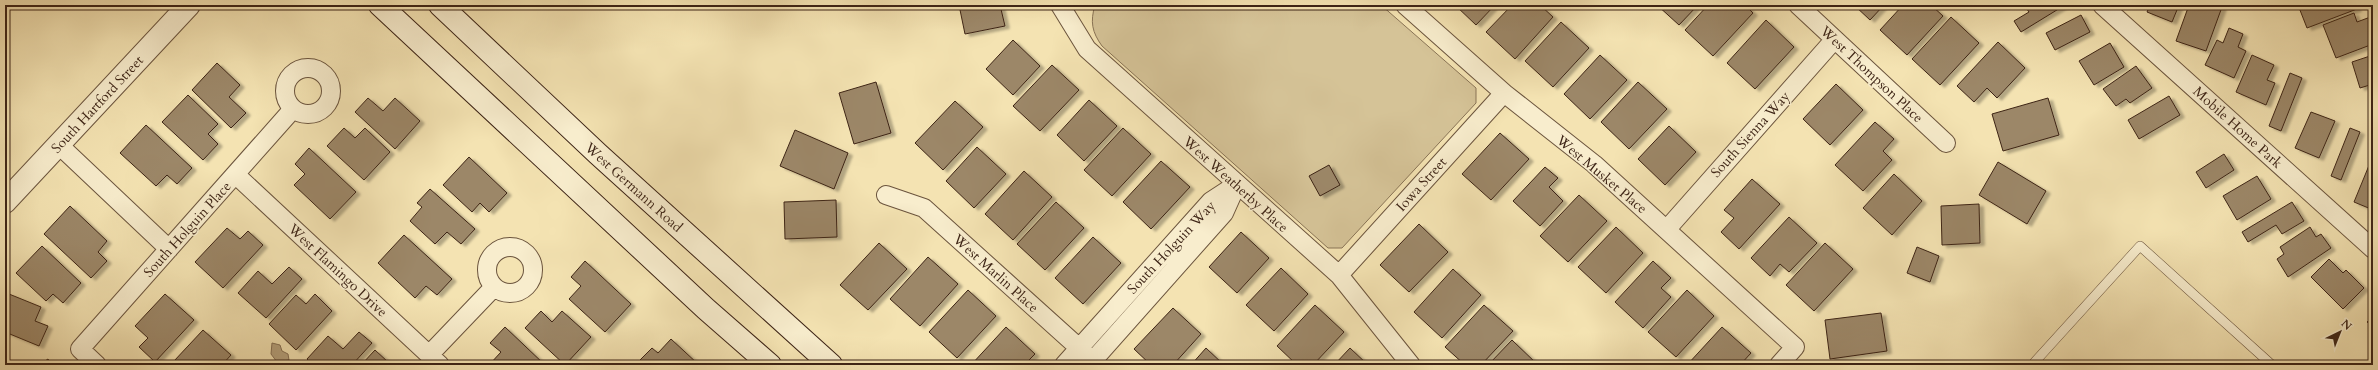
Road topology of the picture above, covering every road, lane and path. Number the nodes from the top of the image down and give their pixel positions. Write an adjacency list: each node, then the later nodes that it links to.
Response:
1 (189, 5): 12 (main road, South Hartford Street)
2 (380, 5): 26 (main road)
3 (440, 5): 27 (main road, West Germann Road)
4 (1060, 5): 14 (street, West Weatherby Place)
5 (1405, 5): 9 (street, West Musket Place)
6 (1798, 5): 8 (street, West Thompson Place)
7 (2102, 5): 19 (street, Mobile Home Park)
8 (1834, 40): 11 (street, West Thompson Place); 17 (street, South Sienna Way)
9 (1504, 93): 17 (street, West Musket Place); 20 (street, Iowa Street)
10 (294, 109): 13 (street, South Holguin Place)
11 (1946, 142)
12 (59, 145): 16 (main road, South Hartford Street); 18 (street)
13 (236, 175): 18 (street, South Holguin Place); 23 (street, West Flamingo Drive)
14 (1237, 184): 20 (street, West Weatherby Place); 22 (street, South Holguin Way); 24 (street, South Holguin Way)
15 (886, 195): 22 (street, West Marlin Place)
16 (5, 202)
17 (1667, 229): 30 (street, West Musket Place)
18 (170, 249): 25 (street, South Holguin Place)
19 (2373, 249)
20 (1339, 275): 29 (street, West Weatherby Place)
21 (494, 287): 23 (street)
22 (1079, 347): 24 (street, West Marlin Place); 28 (street, South Holguin Way)
23 (435, 360)
24 (1093, 363)
25 (97, 365)
26 (770, 365)
27 (831, 365)
28 (1064, 365)
29 (1411, 365)
30 (1779, 365)
31 (2032, 365): 32 (lane)
32 (2272, 365)

